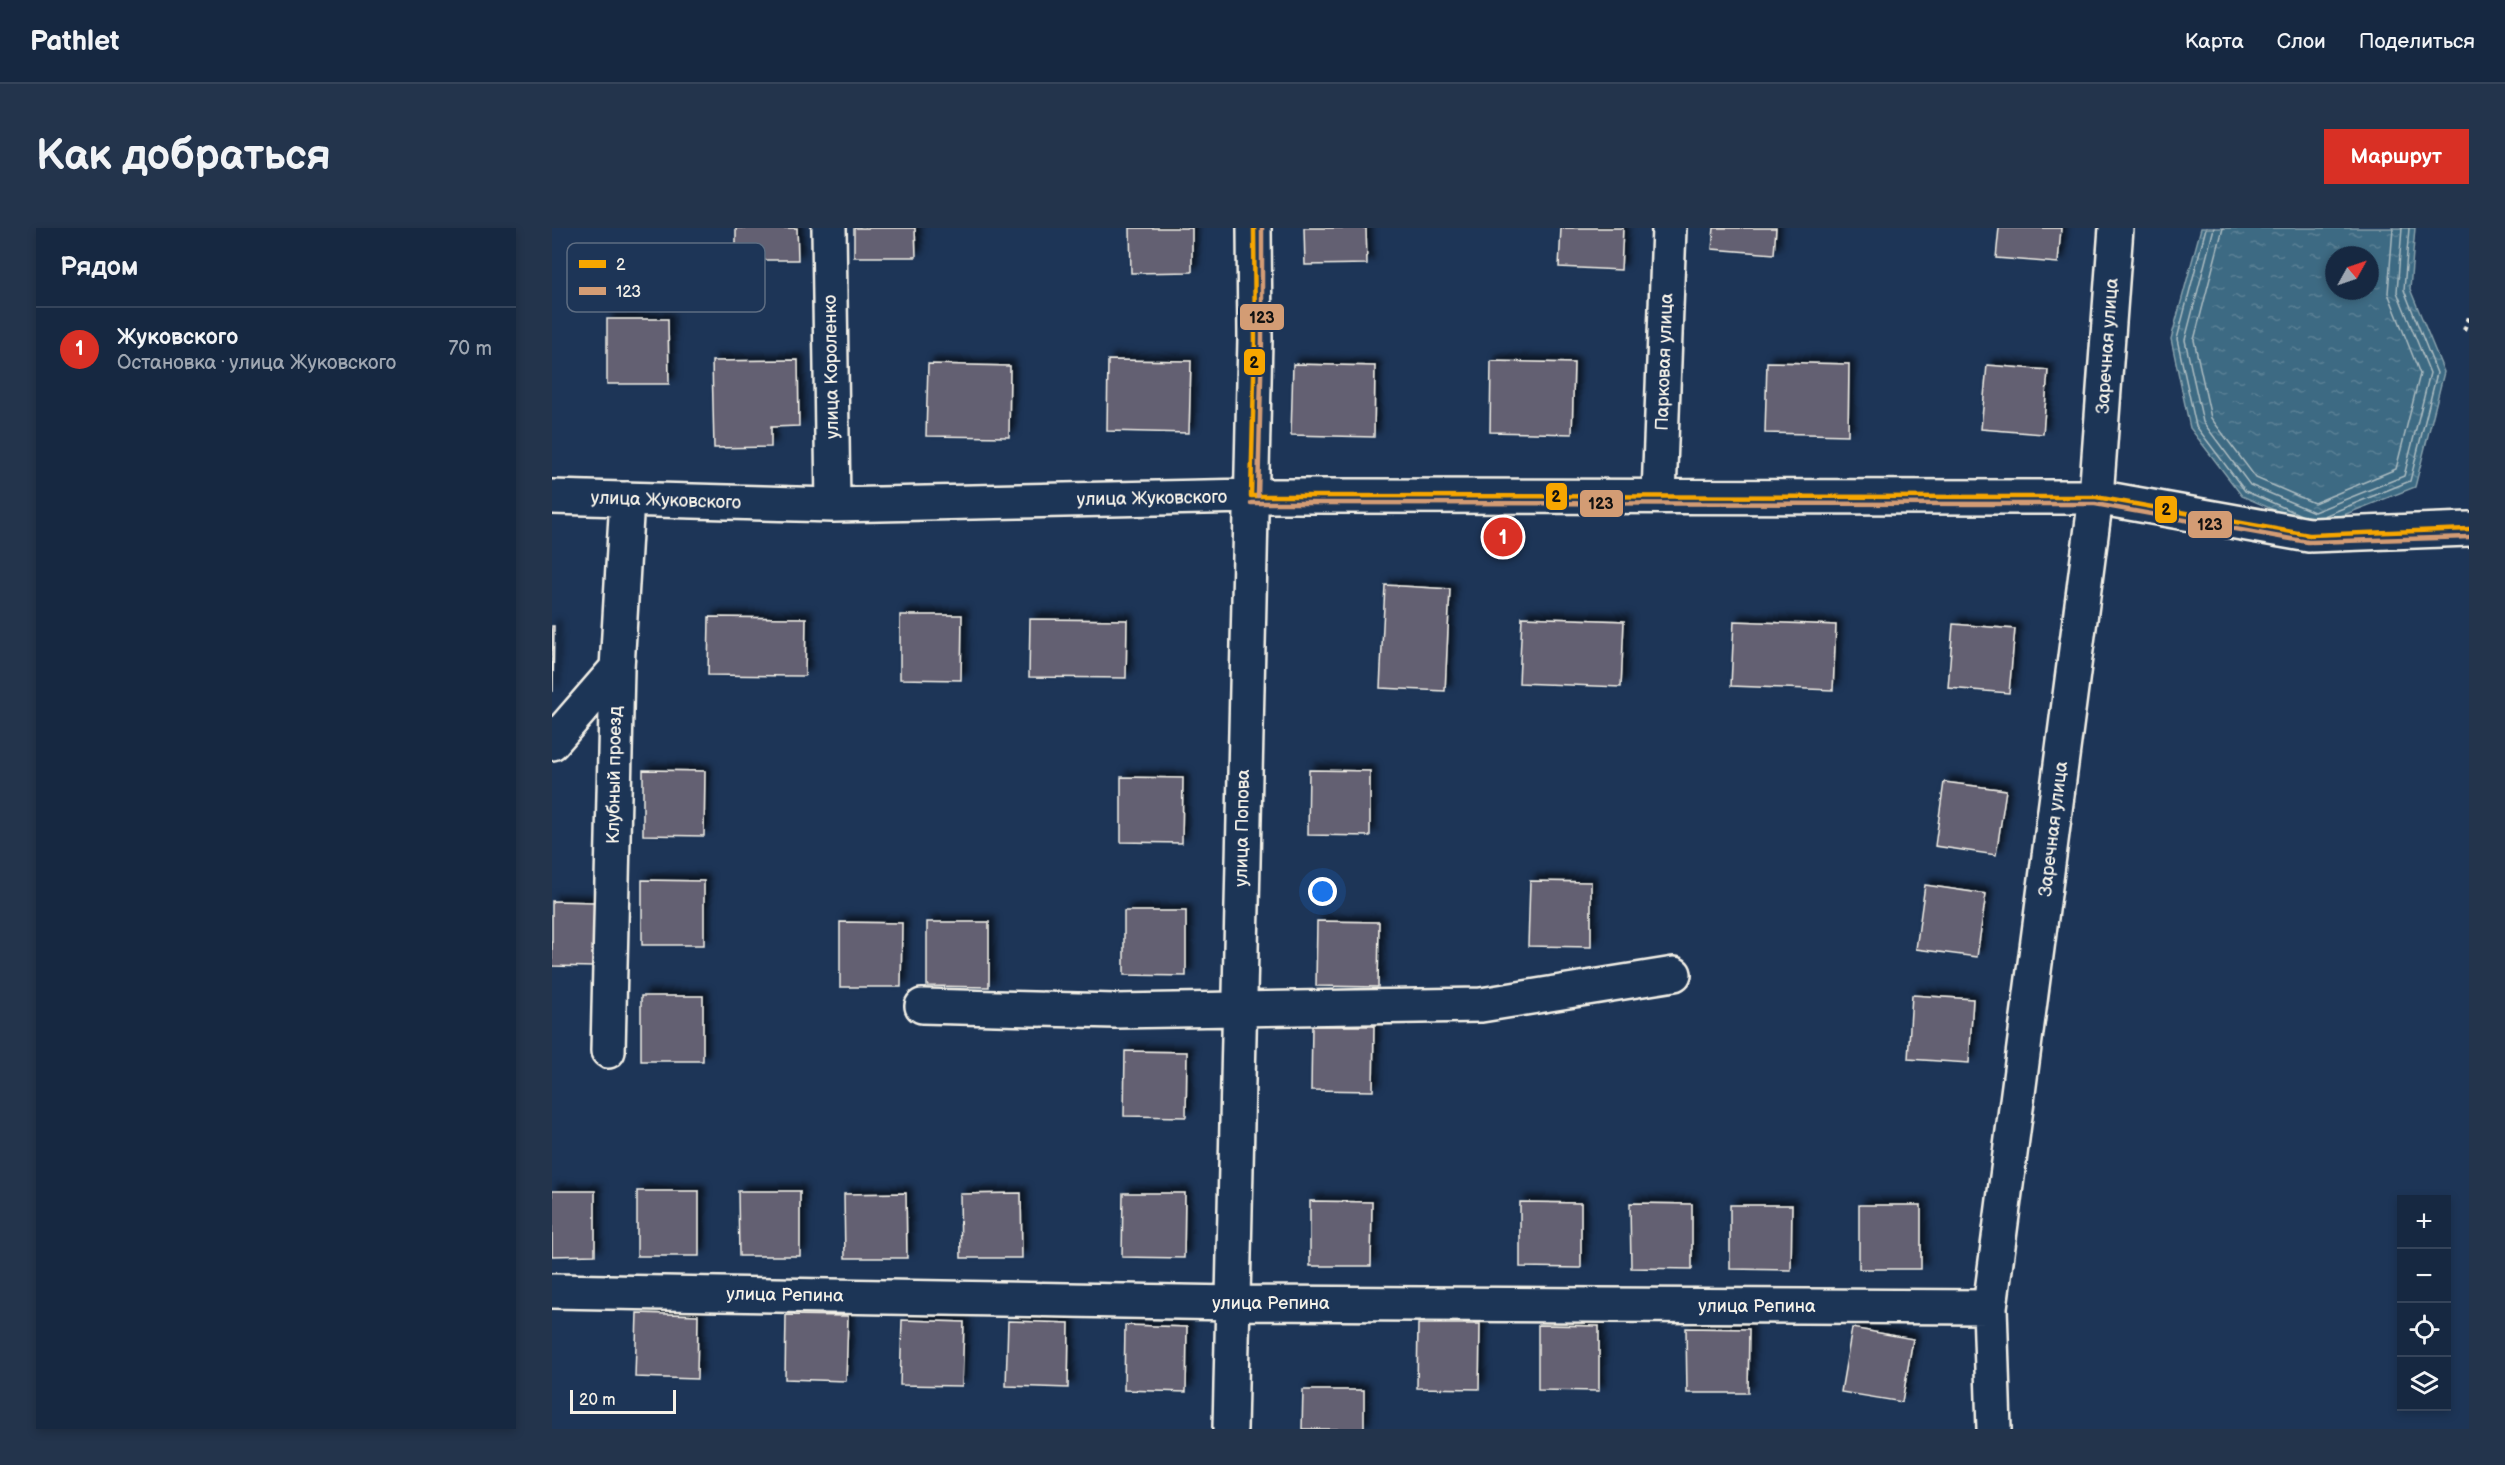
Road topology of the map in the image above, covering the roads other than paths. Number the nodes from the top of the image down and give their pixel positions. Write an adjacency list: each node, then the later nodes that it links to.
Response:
1 (829, 228): 10 (street, улица Короленко)
2 (1254, 228): 6 (street, улица Попова)
3 (1669, 228): 5 (street, Парковая улица)
4 (2116, 228): 7 (street, Заречная улица)
5 (1659, 495): 6 (street, улица Жуковского); 7 (street, улица Жуковского)
6 (1251, 496): 10 (street, улица Жуковского); 16 (street, улица Попова)
7 (2096, 496): 11 (street, улица Жуковского); 20 (street, Заречная улица)
8 (552, 497): 9 (street, улица Жуковского)
9 (627, 499): 10 (street, улица Жуковского); 12 (street, Клубный проезд)
10 (833, 505)
11 (2469, 530)
12 (617, 669): 13 (street); 17 (street, Клубный проезд)
13 (552, 743)
14 (1674, 974): 16 (street)
15 (922, 1006): 16 (street)
16 (1238, 1009): 19 (street, улица Попова)
17 (608, 1051)
18 (552, 1291): 19 (street, улица Репина)
19 (1234, 1303): 20 (street, улица Репина); 21 (street, улица Попова)
20 (1990, 1307): 22 (street, Заречная улица)
21 (1230, 1429)
22 (1994, 1429)

